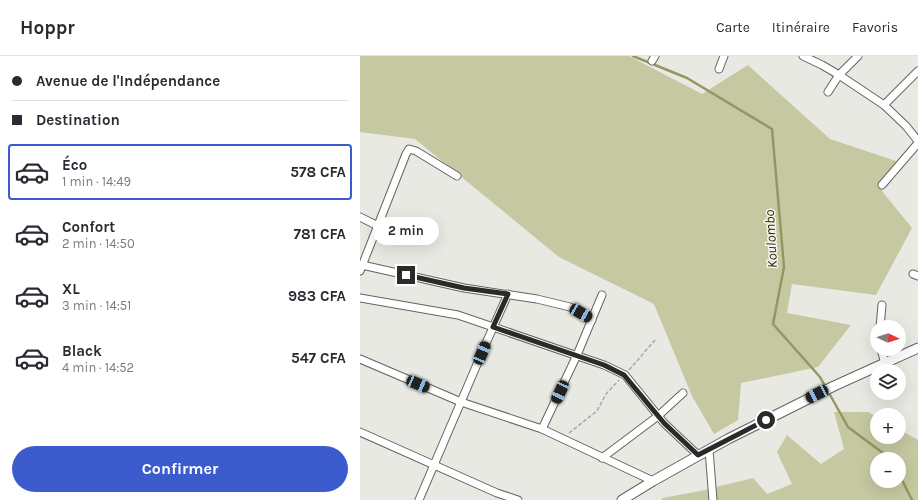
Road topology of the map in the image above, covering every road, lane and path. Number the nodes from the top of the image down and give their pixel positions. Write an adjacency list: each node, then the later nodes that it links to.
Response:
1 (724, 56): 4 (street)
2 (803, 56): 6 (street)
3 (858, 56): 6 (street)
4 (718, 69)
5 (918, 71): 8 (street)
6 (839, 75): 7 (street); 8 (street)
7 (828, 92)
8 (884, 105): 9 (street)
9 (918, 142): 11 (street)
10 (457, 176): 13 (street)
11 (882, 185)
12 (360, 217): 13 (street)
13 (378, 226): 14 (street)
14 (361, 268): 15 (street)
15 (508, 294): 19 (street); 21 (street)
16 (602, 295): 19 (street)
17 (360, 298): 21 (street)
18 (882, 305): 20 (street)
19 (592, 320): 24 (street)
20 (881, 320)
21 (493, 327): 24 (street); 31 (street)
22 (655, 340): 29 (path)
23 (918, 348): 27 (street)
24 (576, 355): 29 (street); 33 (street)
25 (883, 356): 27 (street)
26 (360, 359): 31 (street)
27 (885, 364)
28 (870, 370): 36 (street)
29 (624, 375): 32 (street); 35 (path)
30 (683, 393): 32 (street)
31 (461, 402): 33 (street); 39 (street)
32 (658, 416): 37 (street); 38 (street)
33 (542, 429): 35 (street)
34 (360, 432): 39 (street)
35 (563, 438): 38 (street)
36 (709, 450): 37 (street); 44 (street)
37 (698, 455): 40 (street)
38 (602, 458): 40 (street)
39 (435, 465): 41 (street); 42 (street)
40 (653, 481): 43 (street)
41 (419, 500)
42 (518, 500)
43 (622, 500)
44 (713, 500)

